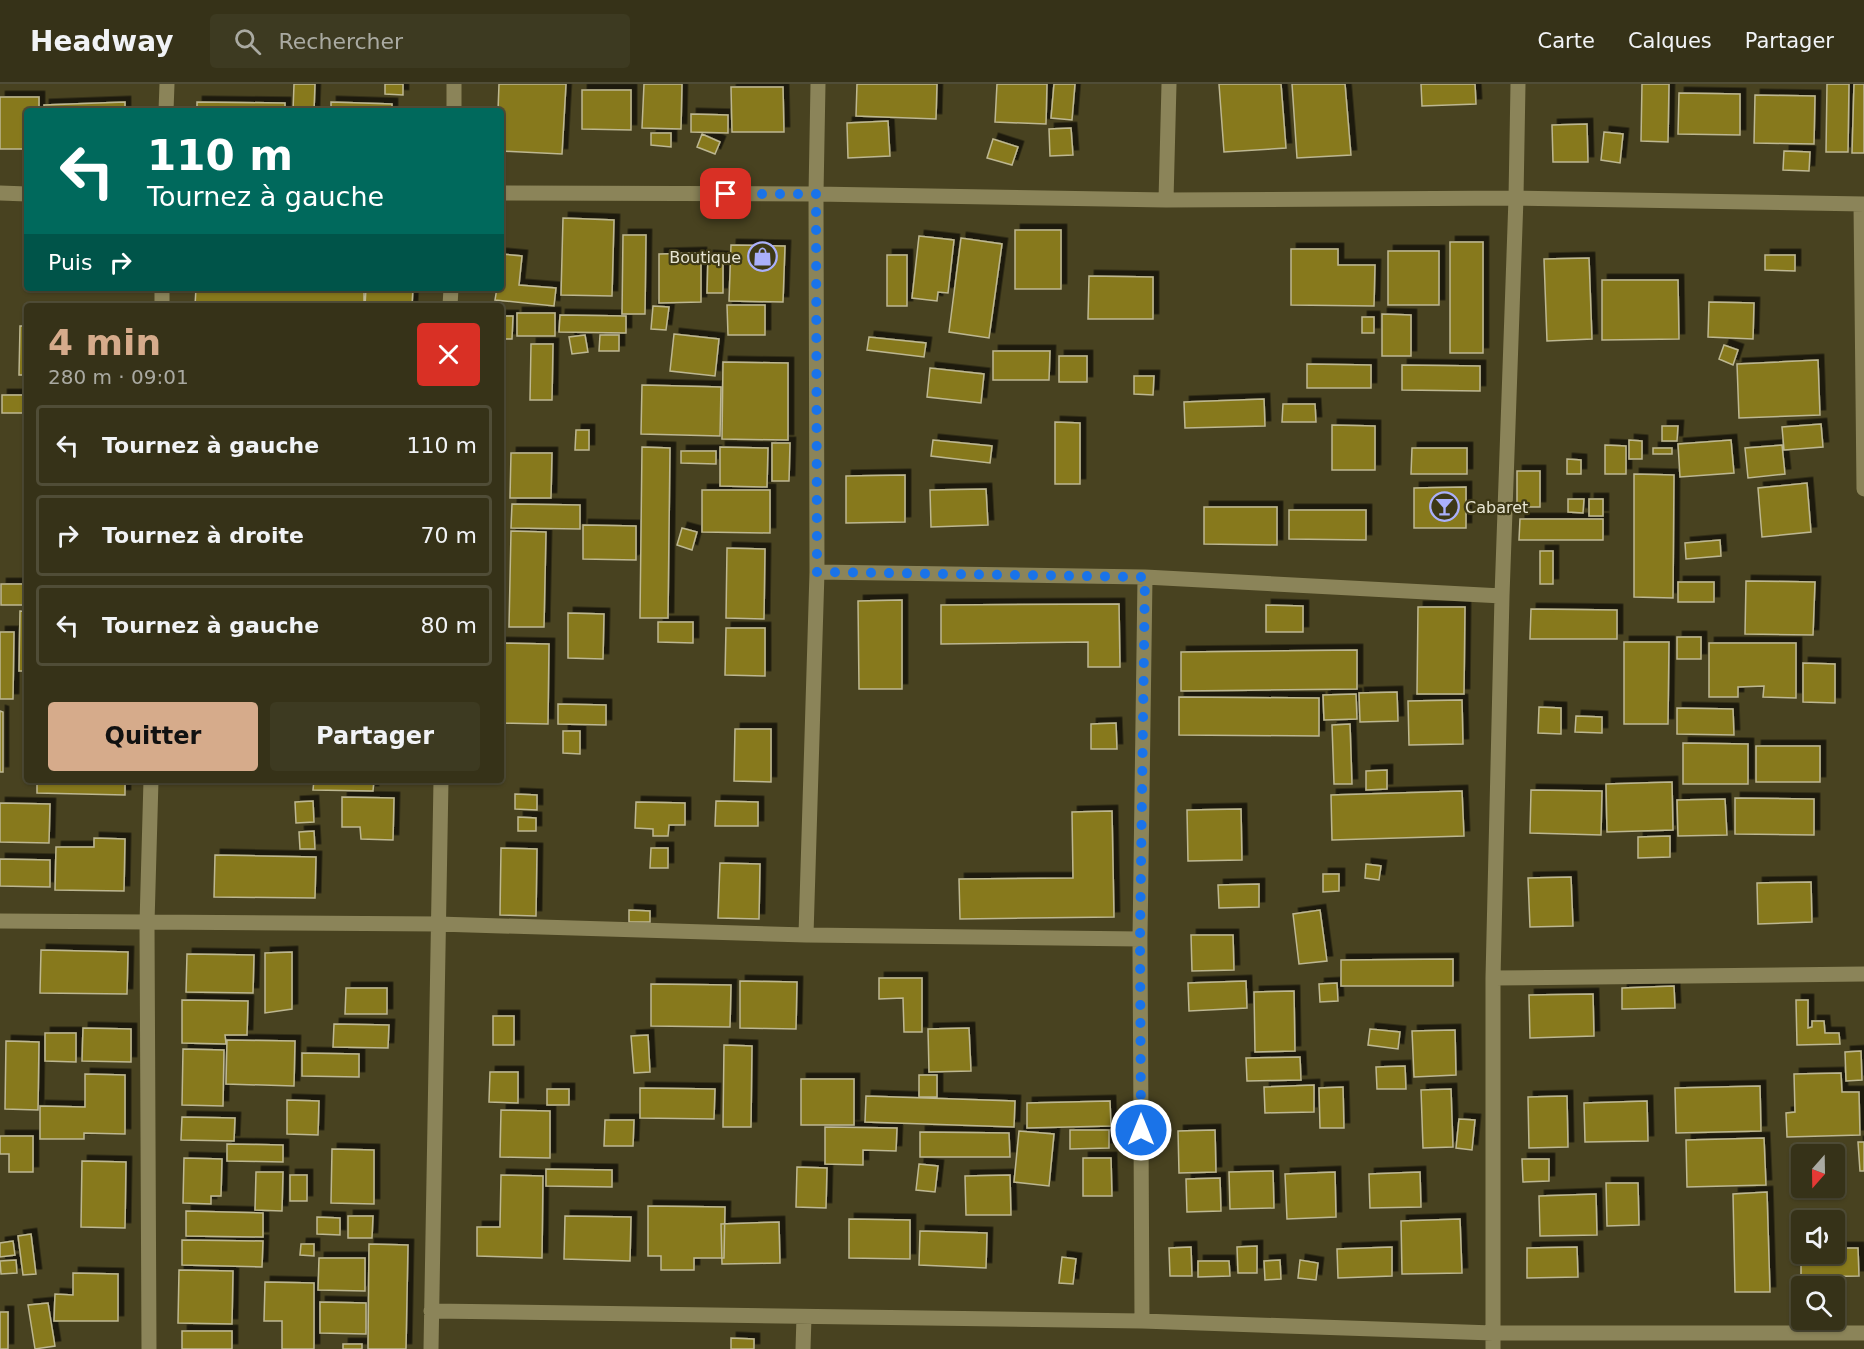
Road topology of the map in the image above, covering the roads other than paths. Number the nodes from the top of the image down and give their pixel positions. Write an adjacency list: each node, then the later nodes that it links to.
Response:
1 (167, 84): 6 (street)
2 (454, 84): 7 (street)
3 (818, 84): 11 (street)
4 (1168, 84): 13 (street)
5 (1518, 84): 12 (street)
6 (166, 108)
7 (454, 108)
8 (504, 193): 11 (street)
9 (0, 194): 10 (street)
10 (24, 194)
11 (816, 194): 13 (street); 16 (street)
12 (1516, 198): 13 (street); 14 (street); 18 (street)
13 (1166, 200)
14 (1863, 204): 15 (street)
15 (1864, 489)
16 (817, 572): 17 (street); 24 (street)
17 (1145, 577): 18 (street); 25 (street)
18 (1502, 596): 27 (street)
19 (151, 783): 22 (street)
20 (441, 783): 23 (street)
21 (0, 921): 22 (street)
22 (147, 923): 23 (street); 33 (street)
23 (438, 924): 24 (street); 28 (street)
24 (806, 934): 25 (street)
25 (1140, 939): 30 (street)
26 (1864, 974): 27 (street)
27 (1493, 978): 31 (street)
28 (431, 1311): 29 (street); 34 (street)
29 (804, 1317): 30 (street); 35 (street)
30 (1142, 1321): 31 (street)
31 (1493, 1333): 32 (street); 36 (street)
32 (1864, 1333)
33 (149, 1349)
34 (431, 1349)
35 (803, 1349)
36 (1493, 1349)

